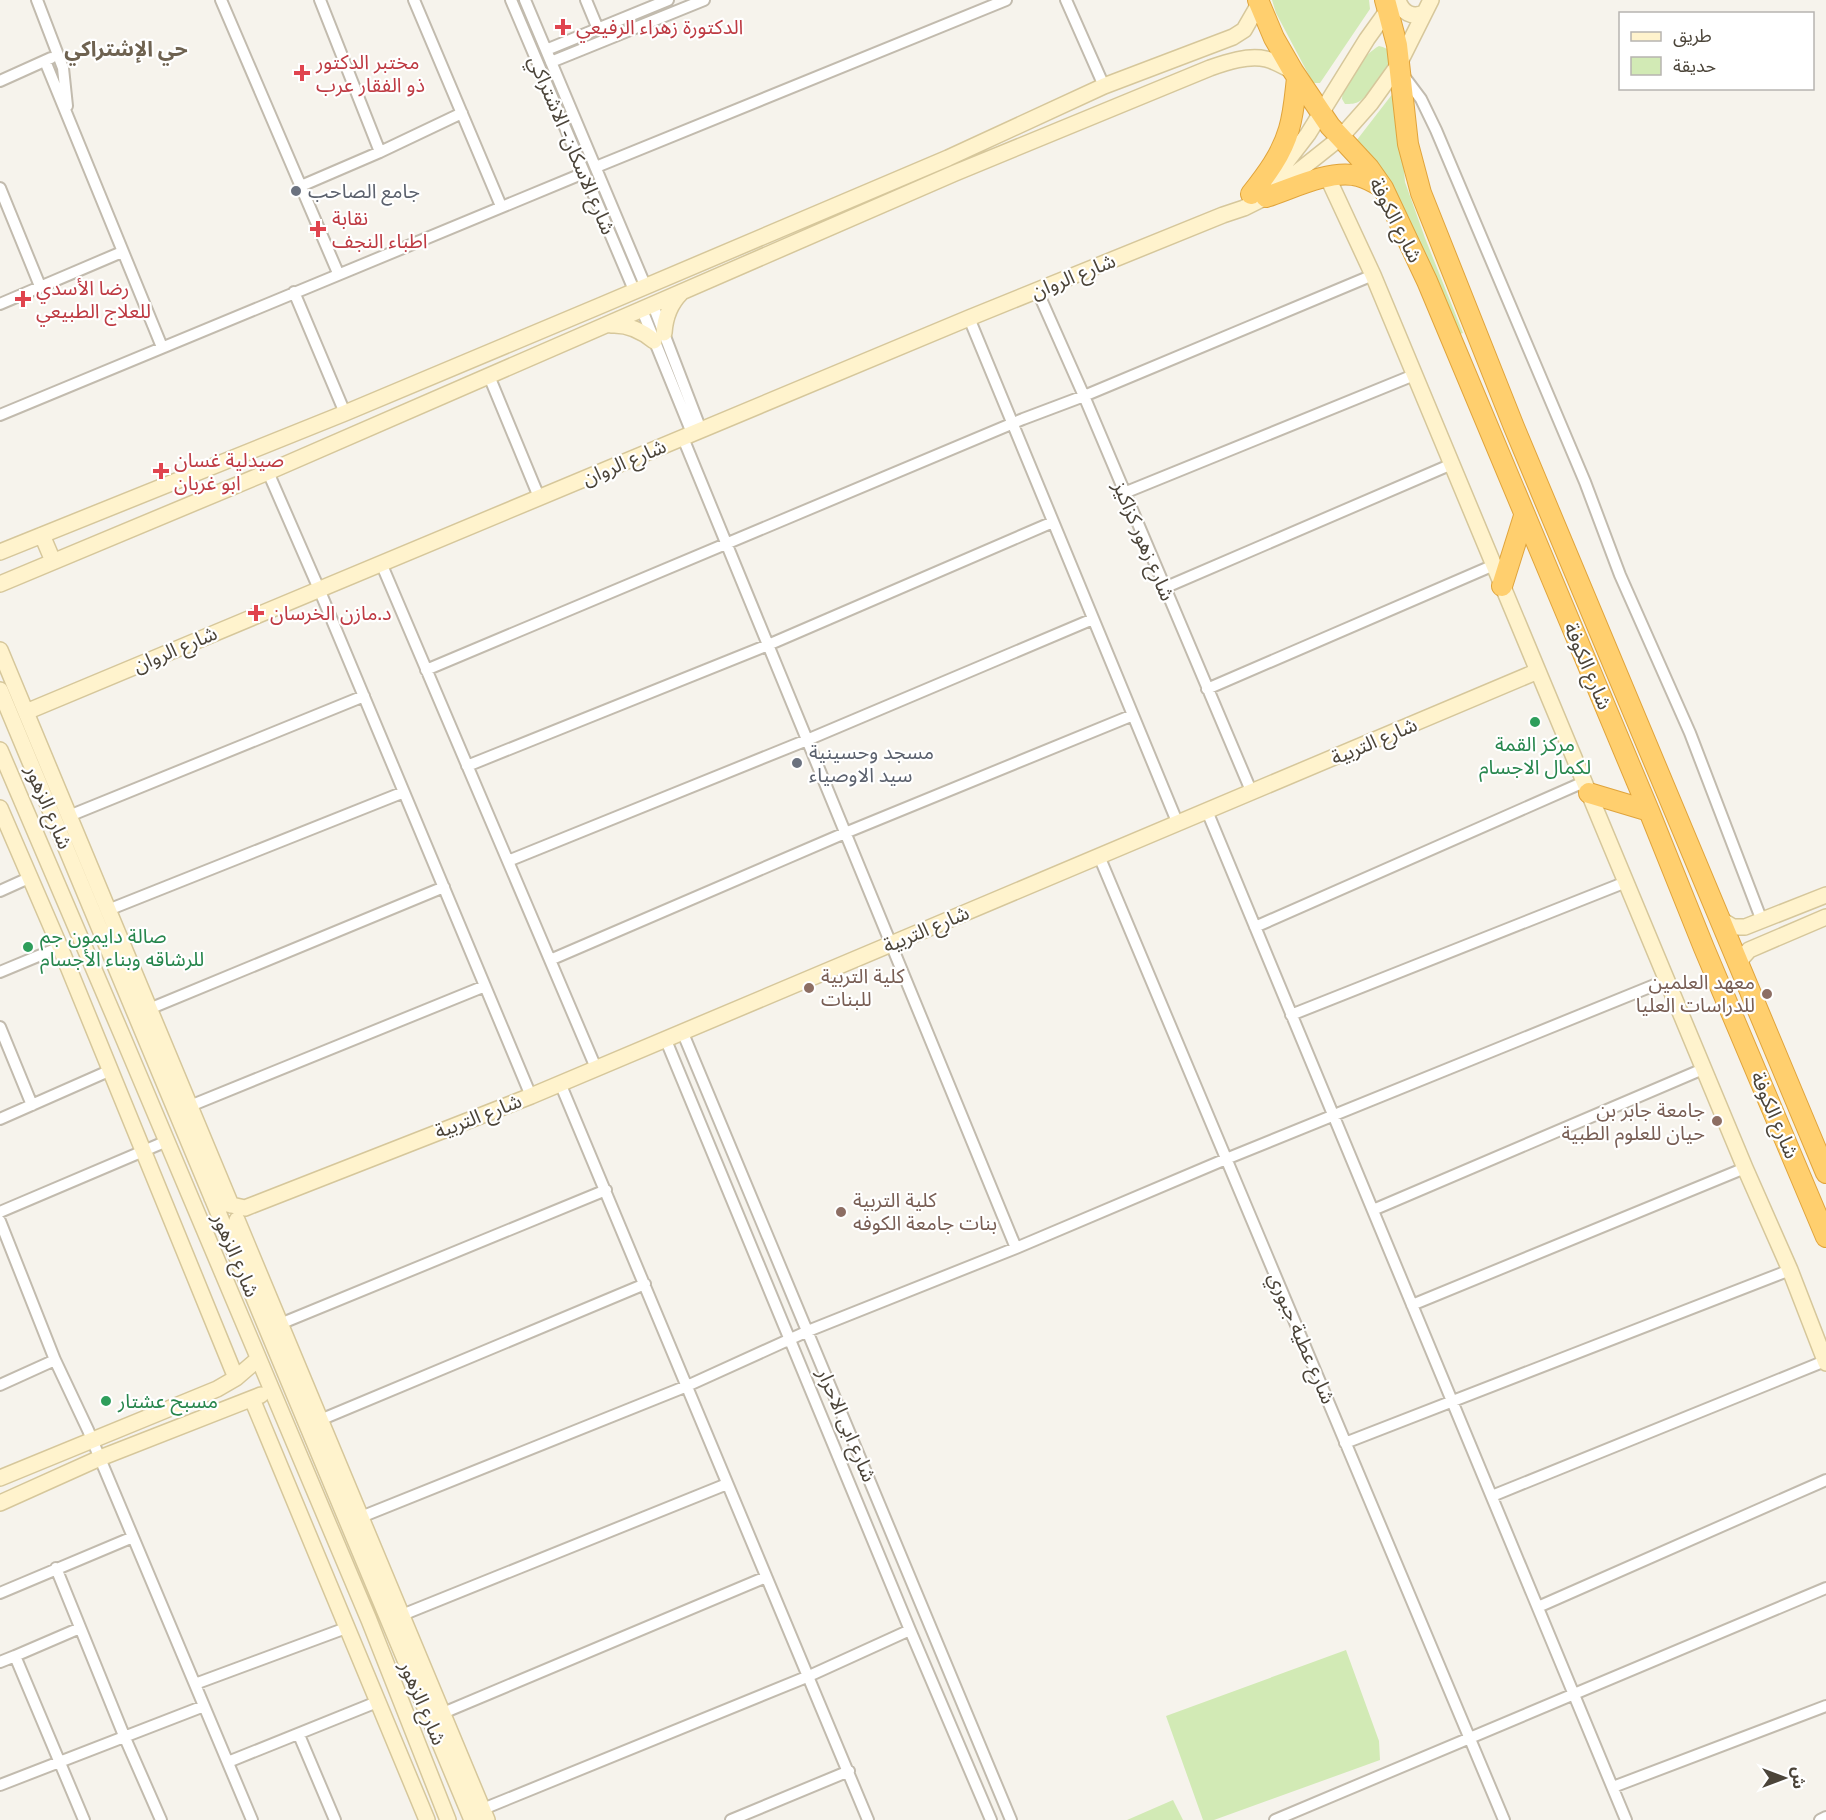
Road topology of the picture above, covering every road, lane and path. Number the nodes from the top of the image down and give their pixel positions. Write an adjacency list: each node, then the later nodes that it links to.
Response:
1 (37, 0): 18 (street)
2 (221, 0): 37 (street)
3 (320, 0): 31 (street)
4 (414, 0): 26 (street)
5 (511, 0): 27 (street, شارع الاسكان - الاشتراكي)
6 (525, 0): 17 (street, شارع الاسكان - الاشتراكي)
7 (586, 0): 16 (street)
8 (668, 0): 14 (street)
9 (704, 0): 20 (street)
10 (1006, 0): 33 (street)
11 (1066, 0): 24 (street)
12 (1258, 2): 22 (highway, شارع الكوفة); 24 (main road)
13 (1392, 3): 15 (main road); 21 (highway, شارع الكوفة); 28 (main road, شارع الروان)
14 (647, 4): 16 (street)
15 (1427, 6): 21 (main road, شارع الروان)
16 (598, 29): 17 (street)
17 (546, 50): 20 (street, شارع الاسكان - الاشتراكي)
18 (59, 54): 19 (street); 29 (street)
19 (45, 61): 23 (street); 29 (street)
20 (551, 62): 25 (street, شارع الاسكان - الاشتراكي)
21 (1400, 67): 30 (main road, شارع الروان); 117 (highway, شارع الكوفة); 118 (street)
22 (1295, 74): 28 (highway, شارع الكوفة); 35 (main road); 40 (highway)
23 (0, 81)
24 (1104, 86): 32 (main road)
25 (571, 107): 27 (street); 33 (street, شارع الاسكان - الاشتراكي)
26 (462, 113): 31 (street); 41 (street)
27 (558, 113): 34 (street, شارع الاسكان - الاشتراكي)
28 (1321, 113): 30 (highway, شارع الكوفة); 40 (main road, شارع الروان)
29 (67, 115): 42 (street)
30 (1340, 138): 39 (highway, شارع الكوفة); 40 (main road, شارع الروان)
31 (380, 152): 37 (street)
32 (948, 158): 35 (main road); 46 (main road)
33 (596, 167): 46 (street, شارع الاسكان - الاشتراكي)
34 (584, 173): 41 (street); 46 (street, شارع الاسكان - الاشتراكي)
35 (955, 173): 48 (main road)
36 (1327, 176): 39 (highway); 40 (highway); 44 (main road)
37 (301, 186): 43 (street)
38 (0, 188): 45 (street)
39 (1383, 188): 69 (highway, شارع الكوفة)
40 (1258, 196): 47 (main road, شارع الروان)
41 (501, 206): 43 (street)
42 (123, 252): 45 (street); 56 (street)
43 (338, 273): 49 (street)
44 (1373, 275): 58 (main road); 60 (street)
45 (40, 286): 50 (street)
46 (639, 287): 54 (main road)
47 (1037, 290): 52 (main road, شارع الروان); 60 (street, شارع زهور كزاكيز)
48 (683, 291): 51 (main road); 55 (main road)
49 (294, 292): 56 (street); 61 (street)
50 (0, 304)
51 (647, 307): 53 (main road); 55 (street)
52 (969, 318): 63 (street); 64 (main road, شارع الروان)
53 (605, 326): 55 (main road); 57 (main road)
54 (547, 327): 57 (main road); 61 (main road)
55 (659, 337): 64 (street)
56 (162, 347): 62 (street)
57 (555, 348): 59 (main road)
58 (1414, 375): 65 (main road); 67 (street)
59 (489, 376): 66 (main road); 68 (street)
60 (1084, 396): 63 (street); 67 (street, شارع زهور كزاكيز)
61 (345, 413): 71 (main road)
62 (0, 415)
63 (1012, 424): 70 (street); 72 (street)
64 (692, 434): 68 (main road, شارع الروان); 72 (street)
65 (1452, 464): 76 (main road); 79 (street)
66 (268, 472): 74 (main road); 80 (street)
67 (1124, 493): 79 (street, شارع زهور كزاكيز)
68 (539, 497): 75 (main road, شارع الروان)
69 (1524, 516): 78 (highway); 102 (highway, شارع الكوفة)
70 (1053, 522): 81 (street); 82 (street)
71 (42, 535): 73 (main road); 74 (main road)
72 (726, 544): 82 (street); 84 (street)
73 (0, 552)
74 (54, 561): 77 (main road)
75 (381, 563): 80 (main road, شارع الروان); 84 (street)
76 (1494, 565): 78 (main road); 86 (street)
77 (0, 584)
78 (1502, 586): 85 (main road)
79 (1164, 588): 86 (street, شارع زهور كزاكيز)
80 (319, 589): 88 (street); 89 (main road, شارع الروان)
81 (1093, 619): 90 (street); 91 (street)
82 (768, 645): 91 (street); 93 (street)
83 (0, 651): 89 (main road)
84 (426, 670): 93 (street)
85 (1538, 671): 97 (main road); 99 (main road, شارع التربية)
86 (1207, 689): 99 (street, شارع زهور كزاكيز)
87 (0, 690): 95 (main road, شارع الزهور)
88 (364, 696): 98 (street); 103 (street)
89 (26, 712): 95 (main road)
90 (1133, 715): 104 (street); 105 (street)
91 (807, 740): 105 (street); 107 (street)
92 (0, 750): 96 (main road, شارع الزهور)
93 (467, 766): 107 (street)
94 (0, 768): 96 (main road)
95 (45, 779): 103 (main road); 131 (main road, شارع الزهور)
96 (13, 780): 113 (main road, شارع الزهور)
97 (1586, 787): 102 (highway); 109 (main road); 119 (street)
98 (404, 792): 110 (street); 115 (street)
99 (1251, 793): 101 (main road, شارع التربية)
100 (0, 811): 108 (main road)
101 (1207, 811): 104 (main road, شارع التربية); 119 (street)
102 (1649, 811): 128 (highway, شارع الكوفة)
103 (69, 816): 115 (main road)
104 (1178, 824): 106 (main road, شارع التربية)
105 (845, 833): 121 (street); 123 (street)
106 (1100, 856): 121 (main road, شارع التربية); 149 (street, شارع عطية جبوري)
107 (508, 861): 123 (street)
108 (31, 877): 111 (street); 114 (main road)
109 (1626, 882): 126 (main road); 130 (street)
110 (444, 887): 127 (street); 129 (street)
111 (0, 891)
112 (1826, 895): 118 (main road)
113 (64, 900): 114 (main road); 134 (main road, شارع الزهور)
114 (44, 910): 122 (main road)
115 (108, 910): 129 (main road)
116 (1826, 917): 120 (main road)
117 (1718, 918): 118 (main road); 124 (highway, شارع الكوفة)
118 (1762, 921): 120 (main road)
119 (1255, 927): 130 (street)
120 (1770, 940): 124 (main road)
121 (891, 944): 133 (main road, شارع التربية); 160 (street)
122 (60, 947): 125 (street); 140 (main road)
123 (550, 960): 138 (street)
124 (1740, 968): 128 (highway); 151 (highway, شارع الكوفة)
125 (0, 972)
126 (1667, 980): 139 (main road); 145 (street)
127 (485, 986): 142 (street); 144 (street)
128 (1720, 986): 158 (highway, شارع الكوفة)
129 (149, 1009): 144 (main road)
130 (1292, 1015): 145 (street)
131 (140, 1026): 134 (main road); 136 (main road, شارع الزهور)
132 (0, 1027): 143 (street)
133 (682, 1031): 135 (main road, شارع التربية); 165 (street, شارع ابی الاحرار)
134 (122, 1035): 137 (main road, شارع الزهور)
135 (665, 1038): 138 (main road, شارع التربية); 166 (street, شارع ابی الاحرار)
136 (152, 1055): 137 (main road); 153 (main road, شارع الزهور)
137 (135, 1066): 147 (main road, شارع الزهور)
138 (596, 1068): 141 (main road, شارع التربية)
139 (1704, 1069): 150 (main road); 154 (street)
140 (111, 1070): 143 (street); 148 (main road)
141 (560, 1083): 142 (main road, شارع التربية); 152 (street)
142 (531, 1095): 155 (main road, شارع التربية)
143 (32, 1105): 146 (street)
144 (190, 1106): 155 (main road)
145 (1333, 1115): 149 (street); 154 (street)
146 (0, 1119)
147 (167, 1141): 148 (street); 167 (main road, شارع الزهور)
148 (145, 1151): 156 (street); 170 (main road)
149 (1226, 1159): 160 (street); 178 (street, شارع عطية جبوري)
150 (1745, 1168): 161 (main road); 163 (street)
151 (1826, 1173)
152 (606, 1190): 162 (street); 164 (street)
153 (212, 1198): 155 (main road); 159 (main road, شارع الزهور)
154 (1372, 1210): 163 (street)
155 (238, 1211): 159 (main road); 164 (main road)
156 (0, 1212)
157 (0, 1221): 168 (street)
158 (1826, 1237)
159 (232, 1245): 184 (main road, شارع الزهور)
160 (1016, 1248): 165 (street)
161 (1790, 1270): 169 (main road); 175 (street)
162 (645, 1284): 172 (street); 176 (street)
163 (1412, 1305): 175 (street)
164 (280, 1324): 176 (main road)
165 (808, 1331): 166 (street); 233 (street, شارع ابی الاحرار)
166 (790, 1339): 172 (street); 201 (street, شارع ابی الاحرار)
167 (258, 1359): 170 (main road); 173 (main road, شارع الزهور)
168 (55, 1360): 171 (street); 177 (street)
169 (1826, 1362): 187 (street)
170 (236, 1378): 177 (main road)
171 (0, 1385)
172 (687, 1386): 185 (street); 190 (street)
173 (272, 1391): 174 (main road); 186 (main road, شارع الزهور)
174 (252, 1399): 180 (main road); 188 (main road)
175 (1452, 1400): 178 (street); 187 (street)
176 (320, 1420): 184 (main road)
177 (92, 1440): 179 (main road); 180 (street)
178 (1345, 1443): 216 (street, شارع عطية جبوري)
179 (71, 1449): 181 (main road); 182 (main road)
180 (100, 1458): 181 (main road); 191 (street)
181 (80, 1467): 189 (main road)
182 (0, 1478)
183 (1826, 1480): 196 (street)
184 (339, 1483): 190 (main road); 198 (main road, شارع الزهور)
185 (727, 1484): 193 (street); 197 (street)
186 (314, 1493): 188 (main road); 202 (main road, شارع الزهور)
187 (1492, 1496): 196 (street)
188 (294, 1502): 200 (main road)
189 (0, 1503)
190 (361, 1517): 197 (main road)
191 (133, 1537): 192 (street); 208 (street)
192 (56, 1568): 195 (street); 199 (street)
193 (766, 1577): 207 (street); 213 (street)
194 (1826, 1588): 209 (street)
195 (0, 1593)
196 (1538, 1607): 209 (street)
197 (402, 1615): 213 (main road)
198 (392, 1627): 202 (main road); 205 (main road, شارع الزهور)
199 (80, 1628): 203 (street); 215 (street)
200 (346, 1628): 208 (street); 210 (main road)
201 (910, 1630): 207 (street); 232 (street, شارع ابی الاحرار)
202 (375, 1635): 206 (main road, شارع الزهور)
203 (15, 1656): 204 (street); 218 (street)
204 (0, 1662)
205 (406, 1664): 206 (main road); 222 (main road, شارع الزهور)
206 (389, 1672): 229 (main road, شارع الزهور)
207 (809, 1676): 219 (street); 222 (street)
208 (195, 1684): 211 (street)
209 (1574, 1694): 216 (street); 221 (street)
210 (377, 1702): 214 (street); 228 (main road)
211 (204, 1706): 215 (street); 217 (street)
212 (1826, 1706): 221 (street)
213 (443, 1713): 222 (main road)
214 (299, 1735): 217 (street); 227 (street)
215 (125, 1738): 218 (street); 225 (street)
216 (1470, 1738): 234 (street); 235 (street, شارع عطية جبوري)
217 (228, 1762): 226 (street)
218 (59, 1763): 220 (street); 224 (street)
219 (849, 1771): 230 (street); 231 (street)
220 (0, 1785)
221 (1613, 1787): 236 (street)
222 (481, 1816)
223 (1826, 1817): 237 (street)
224 (84, 1820)
225 (160, 1820)
226 (252, 1820)
227 (335, 1820)
228 (427, 1820)
229 (447, 1820)
230 (730, 1820)
231 (868, 1820)
232 (991, 1820)
233 (1011, 1820)
234 (1275, 1820)
235 (1504, 1820)
236 (1626, 1820)
237 (1820, 1820)

